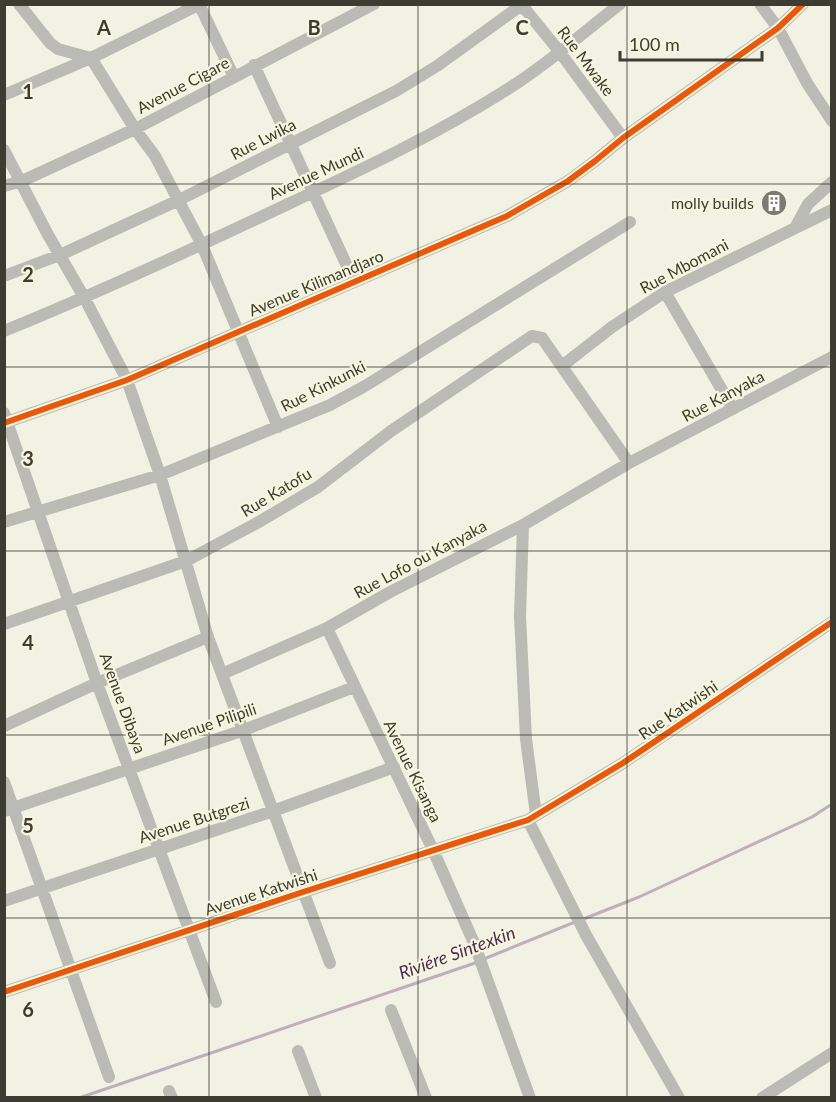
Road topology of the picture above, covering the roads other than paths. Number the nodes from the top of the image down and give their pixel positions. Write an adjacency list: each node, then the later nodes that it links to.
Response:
1 (19, 4): 10 (street)
2 (374, 4): 11 (street, Avenue Cigare)
3 (620, 4): 9 (street, Avenue Mundi)
4 (760, 4): 8 (street)
5 (803, 4): 8 (street, Avenue Kilimandjaro)
6 (200, 5): 10 (street); 12 (street)
7 (522, 5): 9 (street, Rue Mwake); 17 (street, Rue Lwika)
8 (778, 28): 14 (street); 16 (street, Avenue Kilimandjaro)
9 (559, 51): 16 (street, Rue Mwake); 22 (street, Avenue Mundi)
10 (91, 58): 13 (street); 15 (street)
11 (254, 65): 12 (street, Avenue Cigare); 17 (street)
12 (234, 77): 15 (street, Avenue Cigare)
13 (4, 95)
14 (831, 121)
15 (135, 129): 19 (street, Avenue Cigare); 23 (street)
16 (623, 138): 30 (street, Avenue Kilimandjaro)
17 (290, 143): 22 (street); 23 (street, Rue Lwika)
18 (4, 150): 19 (street)
19 (22, 181): 21 (street, Avenue Cigare); 28 (street)
20 (831, 182): 26 (street)
21 (4, 186)
22 (312, 193): 27 (street, Avenue Mundi); 30 (street)
23 (179, 200): 27 (street); 28 (street, Rue Lwika)
24 (831, 210): 26 (street, Rue Mbomani)
25 (630, 222): 40 (street, Rue Kinkunki)
26 (795, 227): 31 (street, Rue Mbomani)
27 (202, 245): 32 (street, Avenue Mundi); 34 (street)
28 (60, 255): 29 (street, Rue Lwika); 32 (street)
29 (4, 276)
30 (354, 281): 34 (street, Avenue Kilimandjaro)
31 (665, 292): 36 (street, Rue Mbomani); 38 (street)
32 (85, 299): 33 (street, Avenue Mundi); 37 (street)
33 (4, 330)
34 (239, 330): 37 (street, Avenue Kilimandjaro); 40 (street)
35 (831, 357): 38 (street, Rue Kanyaka)
36 (562, 366): 41 (street); 46 (street, Rue Katofu)
37 (127, 380): 39 (street, Avenue Kilimandjaro); 42 (street)
38 (733, 409): 41 (street, Rue Kanyaka)
39 (6, 419): 43 (street, Avenue Dibaya)
40 (278, 428): 42 (street, Rue Kinkunki)
41 (629, 463): 45 (street, Rue Lofo ou Kanyaka)
42 (160, 475): 43 (street, Rue Kinkunki); 46 (street)
43 (37, 511): 44 (street, Rue Kinkunki); 47 (street, Avenue Dibaya)
44 (4, 522)
45 (524, 525): 50 (street, Rue Lofo ou Kanyaka); 62 (street)
46 (186, 561): 47 (street, Rue Katofu); 51 (street)
47 (69, 602): 49 (street, Rue Katofu); 53 (street, Avenue Dibaya)
48 (831, 622): 62 (street, Rue Katwishi)
49 (4, 624)
50 (327, 628): 52 (street, Rue Lofo ou Kanyaka); 54 (street, Avenue Kisanga)
51 (208, 637): 52 (street); 53 (street)
52 (222, 674): 56 (street)
53 (97, 683): 55 (street); 58 (street, Avenue Dibaya)
54 (354, 687): 56 (street, Avenue Pilipili); 57 (street, Avenue Kisanga)
55 (4, 726)
56 (244, 730): 58 (street, Avenue Pilipili); 61 (street)
57 (394, 767): 61 (street, Avenue Butgrezi); 64 (street, Avenue Kisanga)
58 (130, 769): 60 (street, Avenue Pilipili); 63 (street, Avenue Dibaya)
59 (4, 782): 60 (street)
60 (9, 809): 65 (street)
61 (273, 811): 63 (street, Avenue Butgrezi); 66 (street)
62 (532, 818): 64 (street, Avenue Katwishi); 80 (street)
63 (158, 849): 65 (street, Avenue Butgrezi); 68 (street, Avenue Dibaya)
64 (432, 850): 66 (street, Avenue Katwishi); 79 (street, Avenue Kisanga)
65 (43, 889): 67 (street, Avenue Butgrezi); 70 (street)
66 (303, 892): 68 (street, Avenue Katwishi); 69 (street)
67 (4, 901)
68 (188, 930): 70 (street, Avenue Katwishi); 72 (street, Avenue Dibaya)
69 (330, 963)
70 (71, 969): 71 (street, Avenue Katwishi); 76 (street)
71 (4, 992)
72 (216, 1002)
73 (392, 1010): 78 (street)
74 (298, 1051): 77 (street)
75 (831, 1053): 81 (street)
76 (109, 1077)
77 (316, 1098)
78 (426, 1098)
79 (530, 1098)
80 (679, 1098)
81 (762, 1098)

